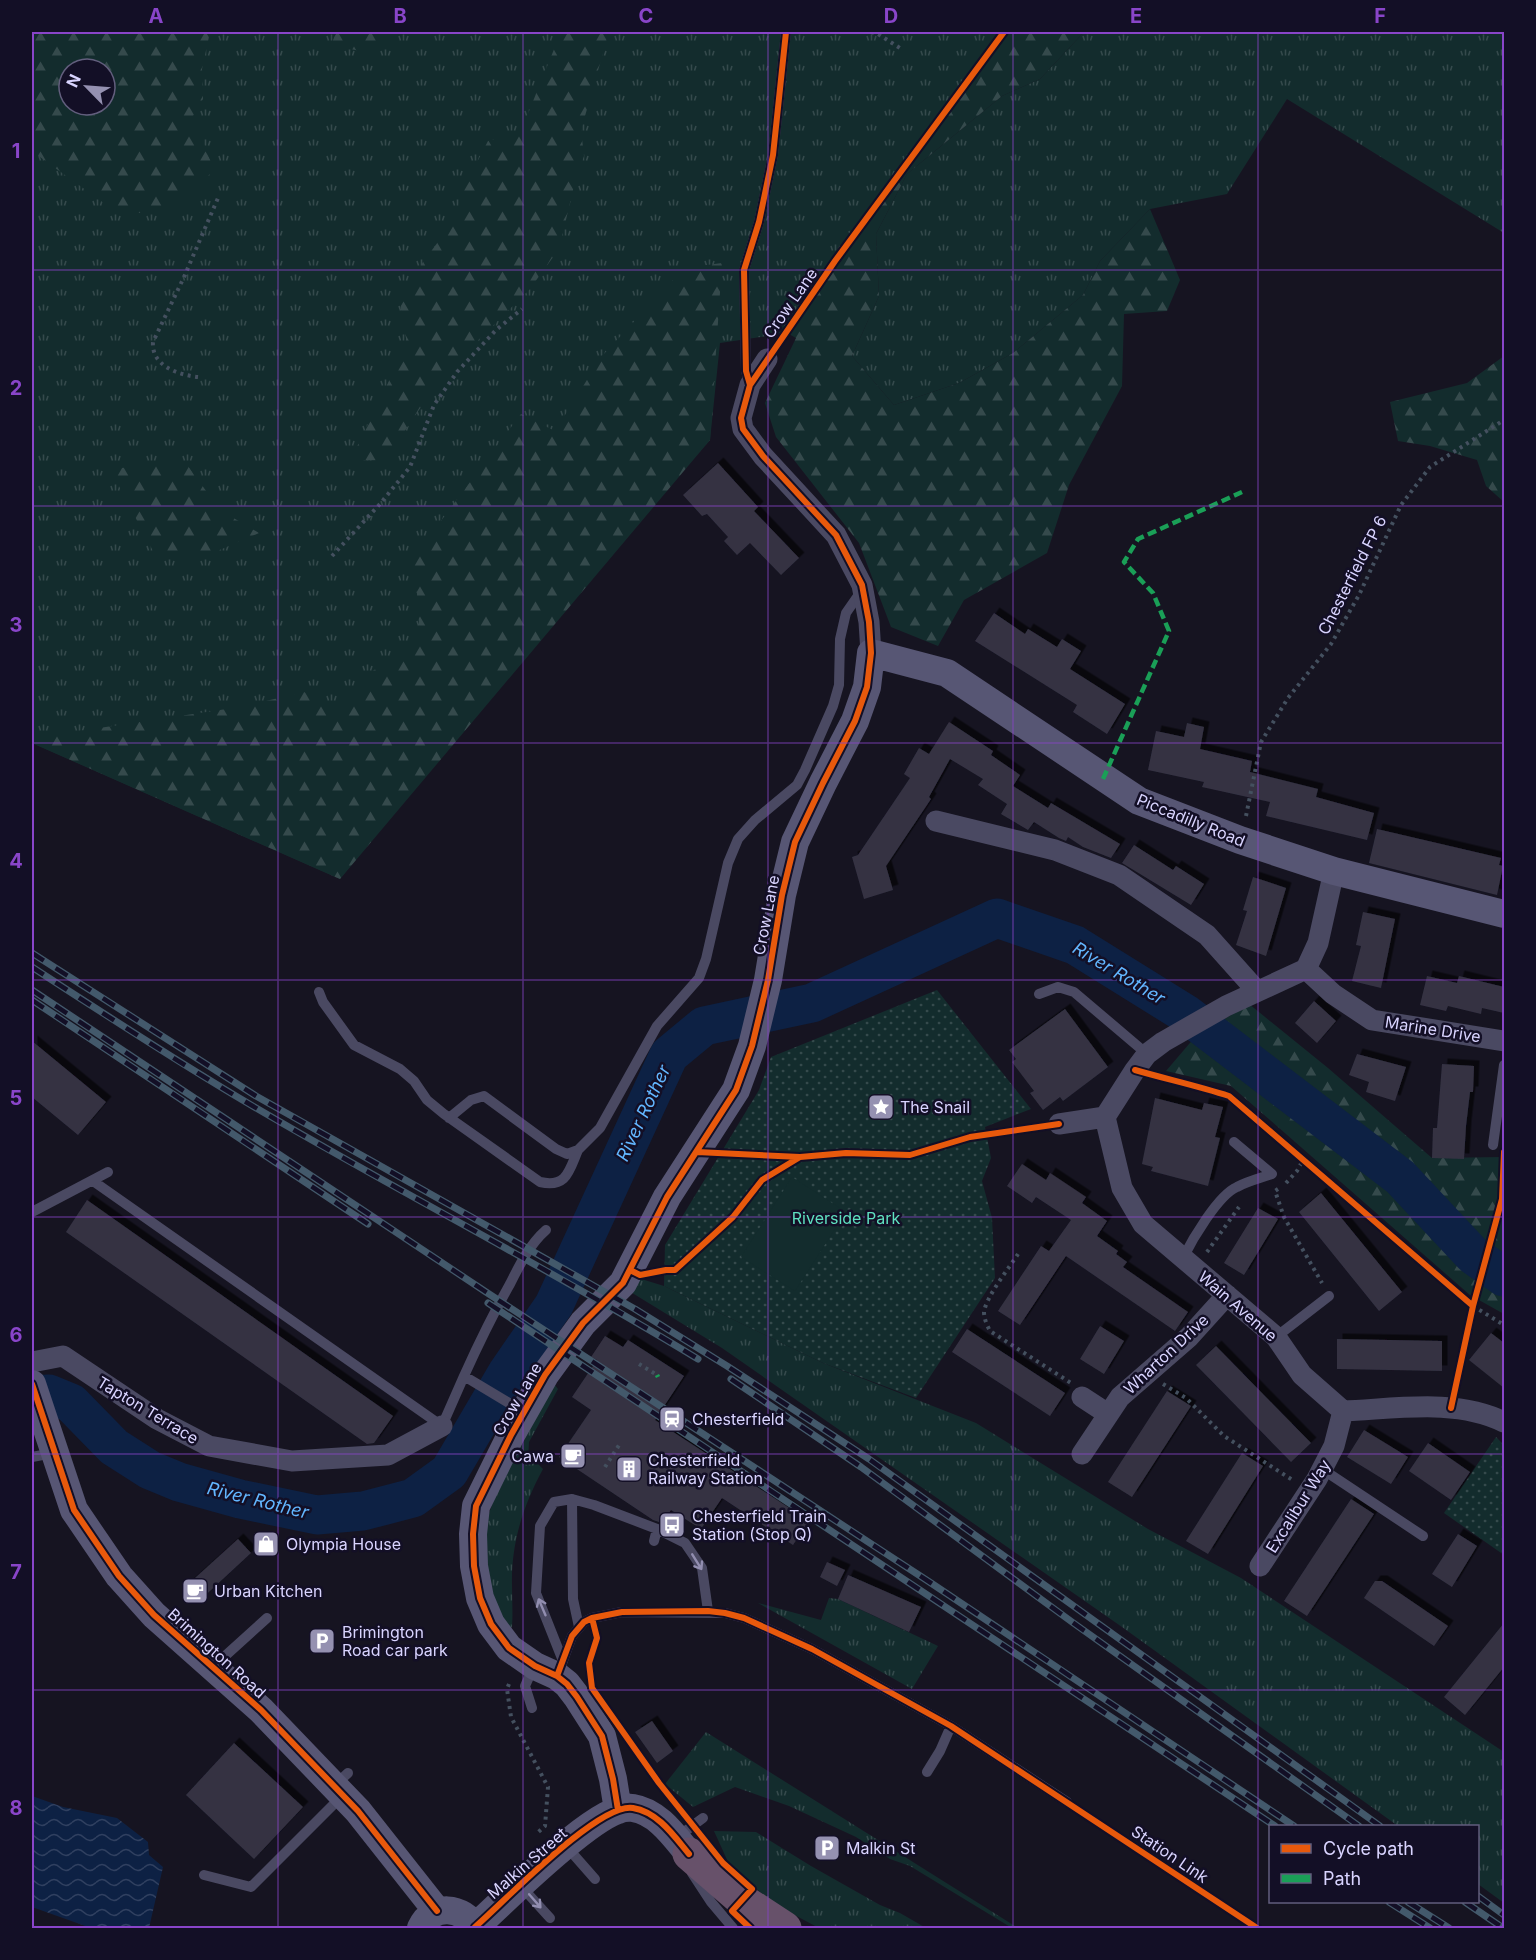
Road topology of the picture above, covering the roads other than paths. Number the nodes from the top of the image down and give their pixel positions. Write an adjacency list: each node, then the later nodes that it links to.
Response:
1 (786, 32): 3 (lane)
2 (767, 359): 3 (street, Crow Lane)
3 (750, 385): 4 (street, Crow Lane)
4 (862, 590): 5 (street, Crow Lane); 21 (lane)
5 (871, 652): 7 (street, Piccadilly Road); 34 (street, Crow Lane)
6 (936, 820): 11 (street)
7 (1334, 871): 8 (street, Piccadilly Road); 9 (street)
8 (1504, 914)
9 (1306, 969): 11 (street); 13 (street, Marine Drive)
10 (319, 992): 17 (lane)
11 (1257, 992): 14 (street)
12 (1040, 994): 14 (lane)
13 (1504, 1041)
14 (1155, 1048): 16 (street)
15 (1504, 1065): 20 (lane)
16 (1105, 1117): 18 (street); 26 (street, Wain Avenue)
17 (449, 1118): 21 (lane); 21 (lane)
18 (1059, 1124)
19 (1234, 1142): 26 (lane)
20 (1493, 1145)
21 (578, 1150)
22 (108, 1172): 23 (lane)
23 (93, 1181): 24 (lane); 38 (lane)
24 (32, 1212)
25 (546, 1230): 31 (lane)
26 (1189, 1263): 27 (street, Wain Avenue)
27 (1227, 1295): 29 (street, Wain Avenue); 36 (street, Wharton Drive)
28 (1329, 1296): 29 (lane)
29 (1276, 1337): 35 (street, Wain Avenue)
30 (32, 1362): 38 (street, Tapton Terrace)
31 (466, 1378): 34 (lane); 38 (lane)
32 (32, 1384): 40 (street, Brimington Road)
33 (1080, 1392): 36 (street)
34 (519, 1409): 50 (street, Crow Lane)
35 (1343, 1411): 37 (street); 41 (street, Excalibur Way)
36 (1108, 1414): 39 (street, Wharton Drive)
37 (1504, 1422)
38 (442, 1426)
39 (1082, 1454)
40 (43, 1455): 51 (street, Brimington Road)
41 (1322, 1469): 44 (lane); 46 (street, Excalibur Way)
42 (572, 1499): 43 (lane); 49 (lane); 50 (lane, one-way to 42)
43 (657, 1529): 45 (lane); 47 (lane, one-way to 47)
44 (1423, 1536)
45 (654, 1541)
46 (1260, 1566)
47 (708, 1611): 49 (lane); 53 (lane)
48 (267, 1618): 51 (lane)
49 (579, 1627): 50 (lane)
50 (544, 1664): 52 (lane); 57 (street, Crow Lane)
51 (213, 1667): 55 (street, Brimington Road)
52 (532, 1708)
53 (951, 1726): 54 (lane); 56 (lane)
54 (927, 1772)
55 (342, 1785): 61 (lane); 65 (street, Brimington Road)
56 (1067, 1802)
57 (608, 1815): 59 (street, Malkin Street); 60 (street)
58 (703, 1818): 60 (lane)
59 (566, 1846): 62 (lane); 63 (street, Malkin Street)
60 (682, 1846): 67 (lane); 68 (highway)
61 (204, 1875)
62 (595, 1879)
63 (520, 1884): 64 (lane, one-way to 64); 66 (street, Malkin Street)
64 (550, 1918)
65 (429, 1920): 66 (street)
66 (475, 1928)
67 (733, 1929)
68 (785, 1929)

